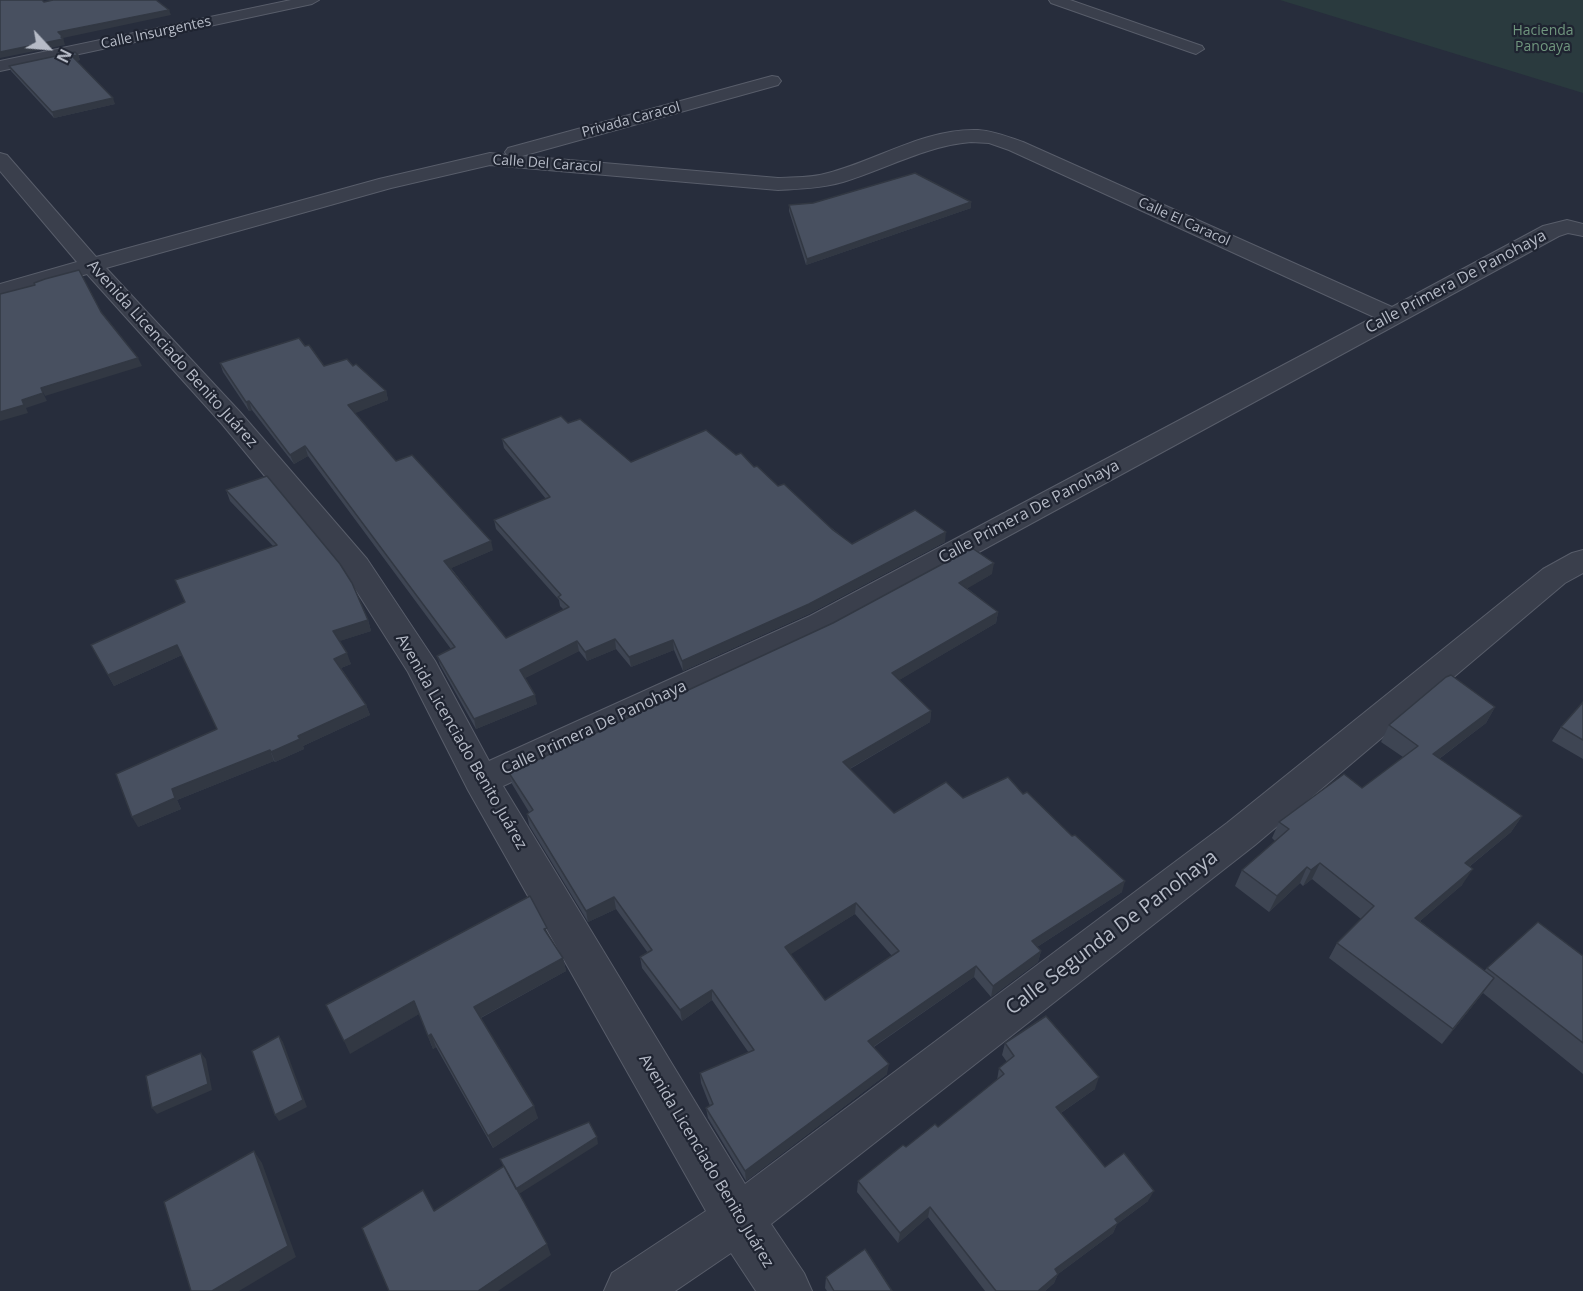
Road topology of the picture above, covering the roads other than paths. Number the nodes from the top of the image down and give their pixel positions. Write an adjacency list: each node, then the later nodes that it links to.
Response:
1 (312, 0): 4 (street, Calle Insurgentes)
2 (1056, 0): 3 (street)
3 (1196, 49)
4 (0, 66)
5 (772, 81): 8 (street, Privada Caracol)
6 (972, 136): 8 (street, Calle Del Caracol); 12 (street, Calle El Caracol)
7 (0, 159): 10 (street, Avenida Licenciado Benito Juárez)
8 (490, 159): 10 (street, Calle Del Caracol)
9 (1575, 229): 12 (street, Calle Primera De Panohaya)
10 (92, 266): 11 (street, Calle Del Caracol); 14 (street, Avenida Licenciado Benito Juárez)
11 (0, 291)
12 (1392, 316): 14 (street, Calle Primera De Panohaya)
13 (1583, 560): 15 (street, Calle Segunda De Panohaya)
14 (482, 780): 15 (street, Avenida Licenciado Benito Juárez)
15 (738, 1219): 16 (street, Calle Segunda De Panohaya); 17 (street, Avenida Licenciado Benito Juárez)
16 (630, 1291)
17 (786, 1291)

